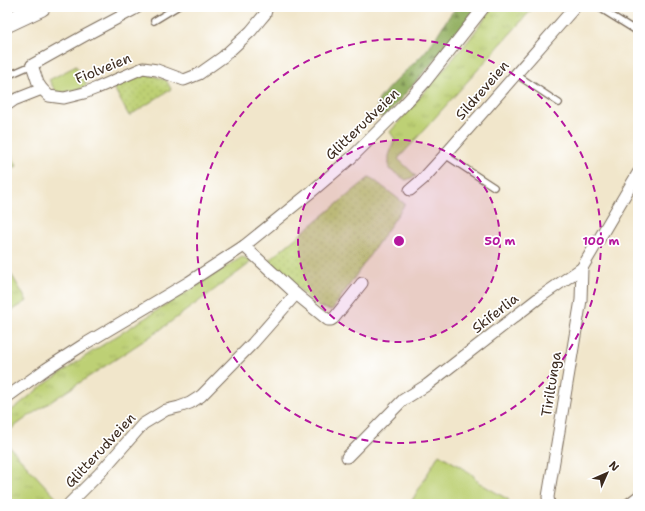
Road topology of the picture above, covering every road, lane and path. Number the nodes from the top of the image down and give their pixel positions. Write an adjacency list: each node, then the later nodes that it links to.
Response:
1 (41, 7): 9 (main road)
2 (138, 7): 11 (street)
3 (177, 7): 8 (lane)
4 (267, 7): 14 (street, Fiolveien)
5 (484, 7): 21 (street, Glitterudveien)
6 (574, 7): 12 (street, Sildreveien)
7 (598, 7): 10 (lane)
8 (154, 21)
9 (7, 23)
10 (635, 30)
11 (32, 65): 13 (lane); 14 (street)
12 (516, 74): 15 (lane); 17 (street, Sildreveien)
13 (7, 76)
14 (42, 89): 16 (street)
15 (559, 104)
16 (7, 105)
17 (445, 155): 19 (lane); 20 (street, Sildreveien)
18 (638, 173): 22 (street, Skiferlia)
19 (494, 187)
20 (410, 190)
21 (244, 246): 24 (street); 25 (street, Glitterudveien)
22 (582, 268): 26 (street, Skiferlia); 29 (street, Tiriltunga)
23 (362, 283): 24 (street)
24 (296, 294): 28 (street, Glitterudveien)
25 (7, 397)
26 (347, 458)
27 (638, 497): 30 (street)
28 (69, 504)
29 (549, 504)
30 (629, 504)

